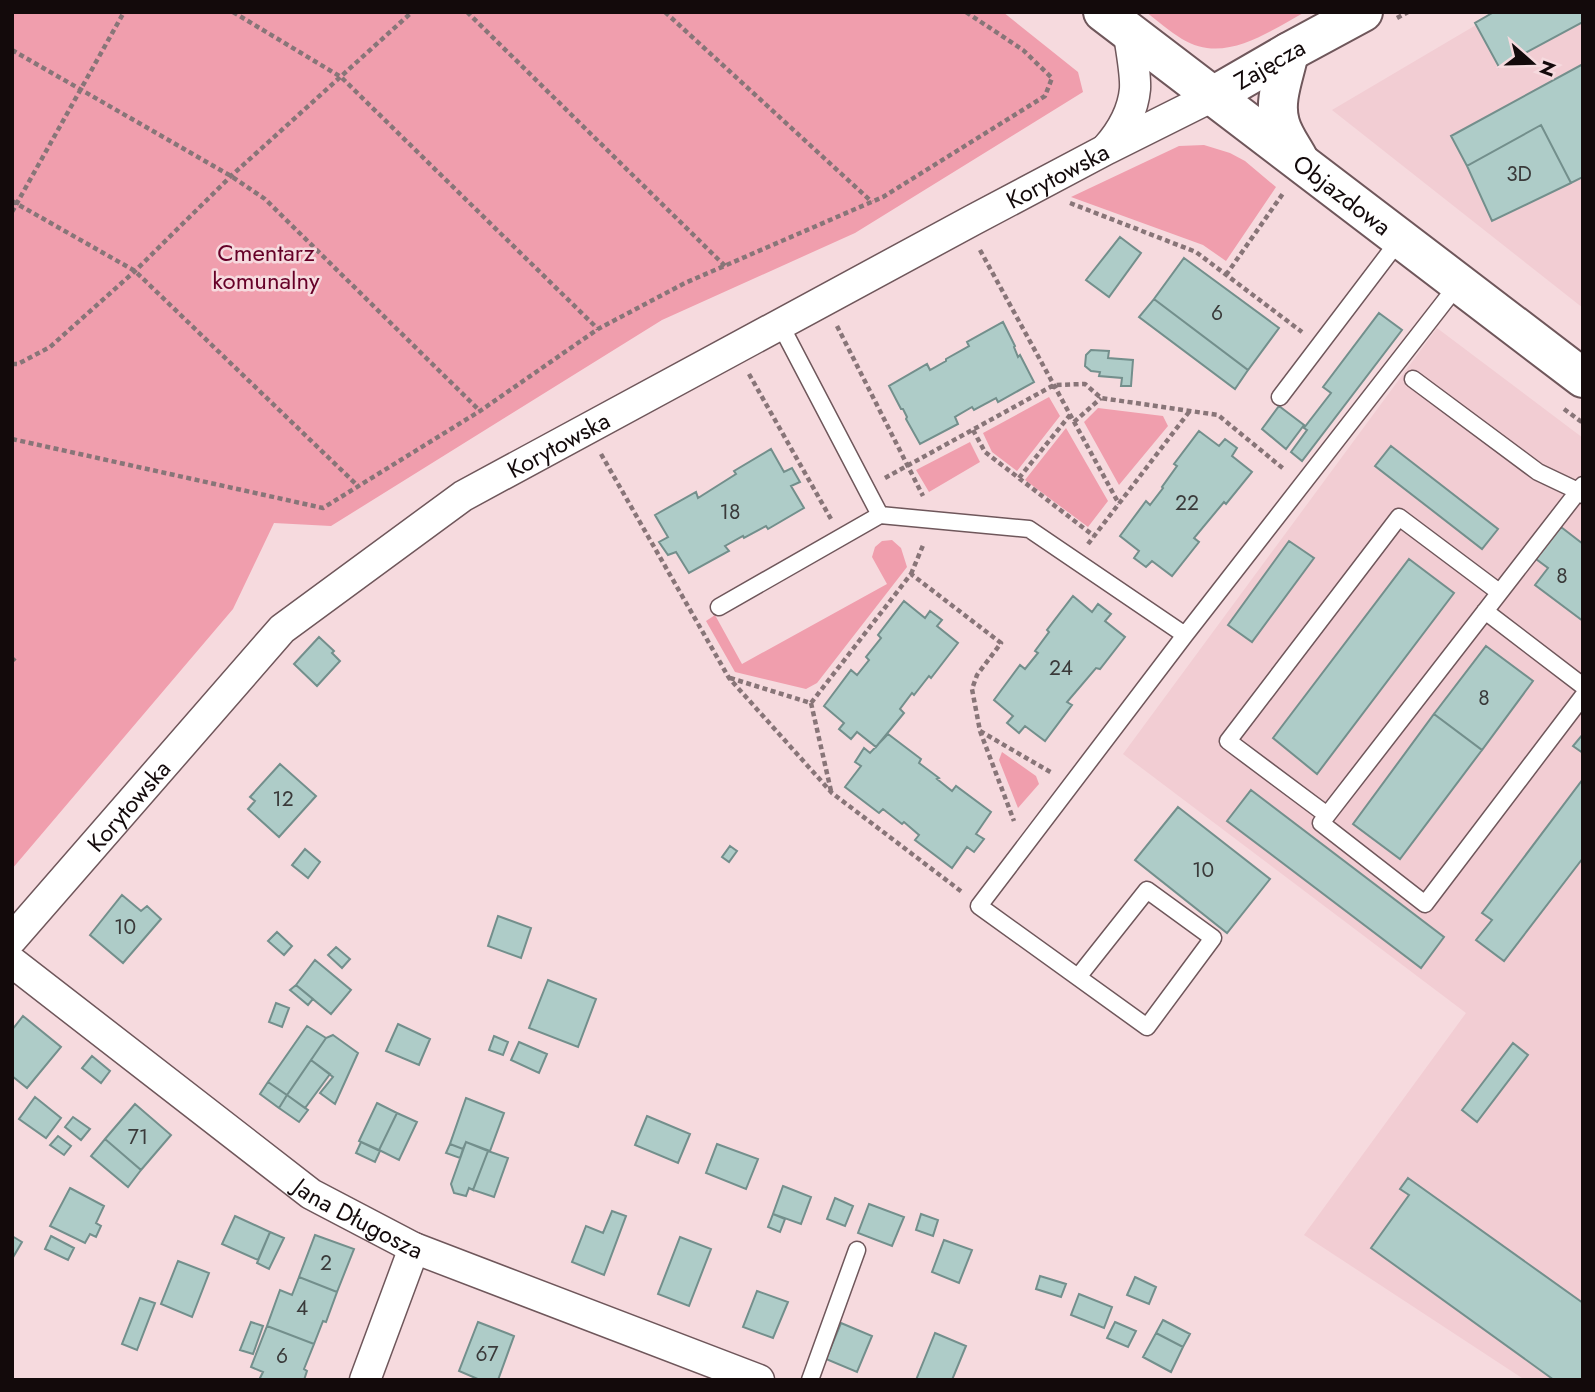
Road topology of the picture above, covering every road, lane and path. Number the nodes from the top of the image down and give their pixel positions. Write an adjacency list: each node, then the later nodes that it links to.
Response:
1 (124, 12): 12 (path)
2 (233, 12): 11 (path)
3 (412, 12): 11 (path)
4 (467, 12): 23 (path)
5 (665, 12): 19 (path)
6 (966, 12): 19 (path)
7 (1363, 12): 10 (street, Zajęcza)
8 (1116, 23): 13 (street, Objazdowa); 14 (street)
9 (12, 50): 12 (path)
10 (1289, 52): 13 (street, Zajęcza); 16 (street)
11 (341, 77): 15 (path); 29 (path)
12 (81, 89): 15 (path); 18 (path)
13 (1213, 96): 14 (street, Korytowska); 16 (street, Objazdowa)
14 (1107, 149): 17 (street, Korytowska)
15 (231, 176): 24 (path); 38 (path)
16 (1293, 176): 22 (street, Objazdowa); 25 (path)
17 (1033, 189): 21 (street, Korytowska); 25 (path)
18 (15, 202): 20 (path); 24 (path)
19 (872, 202): 23 (path)
20 (12, 212)
21 (966, 225): 27 (street, Korytowska); 35 (path)
22 (1401, 239): 26 (street, Objazdowa); 30 (lane)
23 (725, 266): 29 (path)
24 (135, 271): 32 (path); 48 (path)
25 (1226, 275): 30 (path)
26 (1459, 283): 33 (street, Objazdowa); 47 (lane)
27 (825, 300): 28 (street, Korytowska); 45 (path)
28 (780, 324): 31 (street, Korytowska); 49 (lane)
29 (598, 329): 38 (path)
30 (1319, 346): 36 (lane)
31 (734, 349): 42 (street, Korytowska); 55 (path)
32 (12, 365)
33 (1583, 378)
34 (1413, 379): 50 (lane)
35 (1054, 385): 37 (path); 40 (path); 43 (path)
36 (1280, 397)
37 (1101, 398): 39 (path); 41 (path)
38 (480, 411): 48 (path)
39 (1189, 411): 47 (path); 51 (path)
40 (1070, 415): 41 (path); 46 (path)
41 (1074, 422): 51 (path)
42 (586, 429): 62 (path); 72 (street, Korytowska)
43 (973, 430): 45 (path); 46 (path)
44 (12, 439): 48 (path)
45 (908, 466): 49 (path); 53 (path)
46 (1018, 478): 54 (path)
47 (1303, 484): 61 (lane)
48 (358, 486)
49 (866, 489): 52 (lane)
50 (1581, 490): 58 (lane)
51 (1119, 504): 54 (path)
52 (880, 515): 53 (lane); 55 (lane)
53 (934, 520): 56 (lane); 57 (path)
54 (1094, 536): 56 (path)
55 (841, 538): 59 (lane)
56 (1075, 560): 61 (lane)
57 (911, 574): 65 (path); 66 (path)
58 (1499, 592): 60 (lane); 69 (lane)
59 (719, 607)
60 (1485, 611): 63 (lane); 69 (lane)
61 (1185, 635): 67 (lane)
62 (729, 678): 65 (path); 68 (path)
63 (1583, 686)
64 (1583, 696): 69 (lane)
65 (811, 703): 68 (path)
66 (980, 731): 67 (path); 70 (path)
67 (1071, 784): 70 (lane)
68 (832, 793): 71 (path)
69 (1327, 815)
70 (1024, 847): 71 (lane)
71 (979, 906): 74 (lane)
72 (12, 939)
73 (12, 962): 75 (street, Jana Długosza)
74 (1078, 977): 74 (lane)
75 (414, 1248): 77 (street); 78 (street, Jana Długosza)
76 (857, 1250): 79 (lane)
77 (365, 1380)
78 (759, 1380)
79 (810, 1380)

